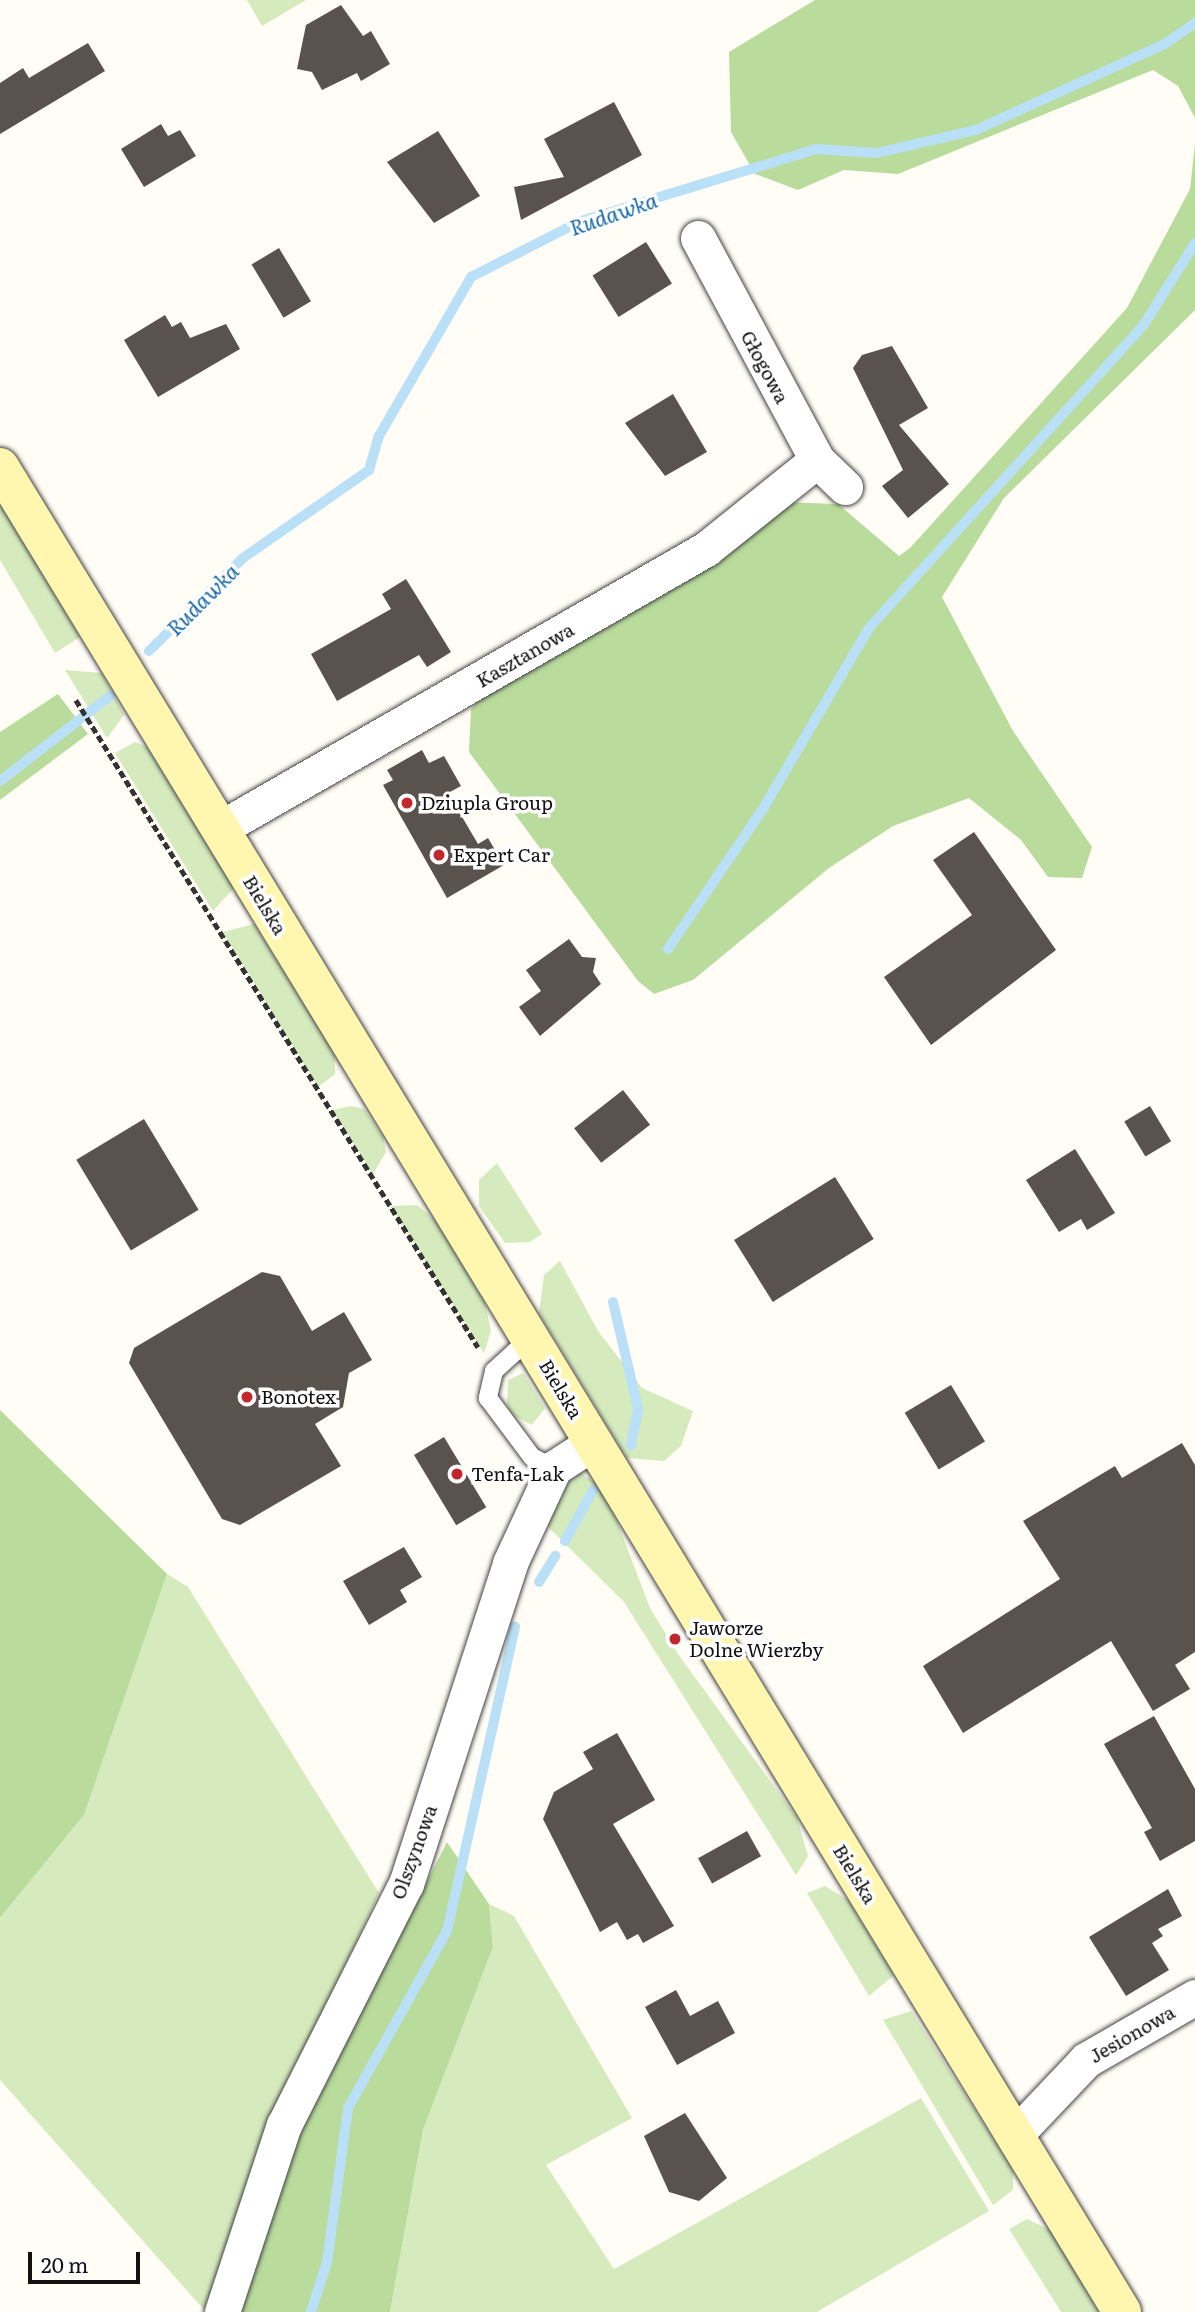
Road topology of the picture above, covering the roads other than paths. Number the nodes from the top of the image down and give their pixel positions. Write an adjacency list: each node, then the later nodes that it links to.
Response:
1 (698, 238): 2 (street, Głogowa)
2 (817, 460): 4 (street, Głogowa); 5 (street, Kasztanowa)
3 (0, 467): 5 (main road, Bielska)
4 (845, 487)
5 (219, 829): 6 (main road, Bielska)
6 (530, 1338): 7 (main road, Bielska); 8 (lane)
7 (594, 1442): 8 (street); 10 (main road, Bielska)
8 (554, 1468): 11 (street, Olszynowa)
9 (1195, 1997): 10 (street, Jesionowa)
10 (1014, 2136): 12 (main road, Bielska)
11 (222, 2312)
12 (1122, 2312)

